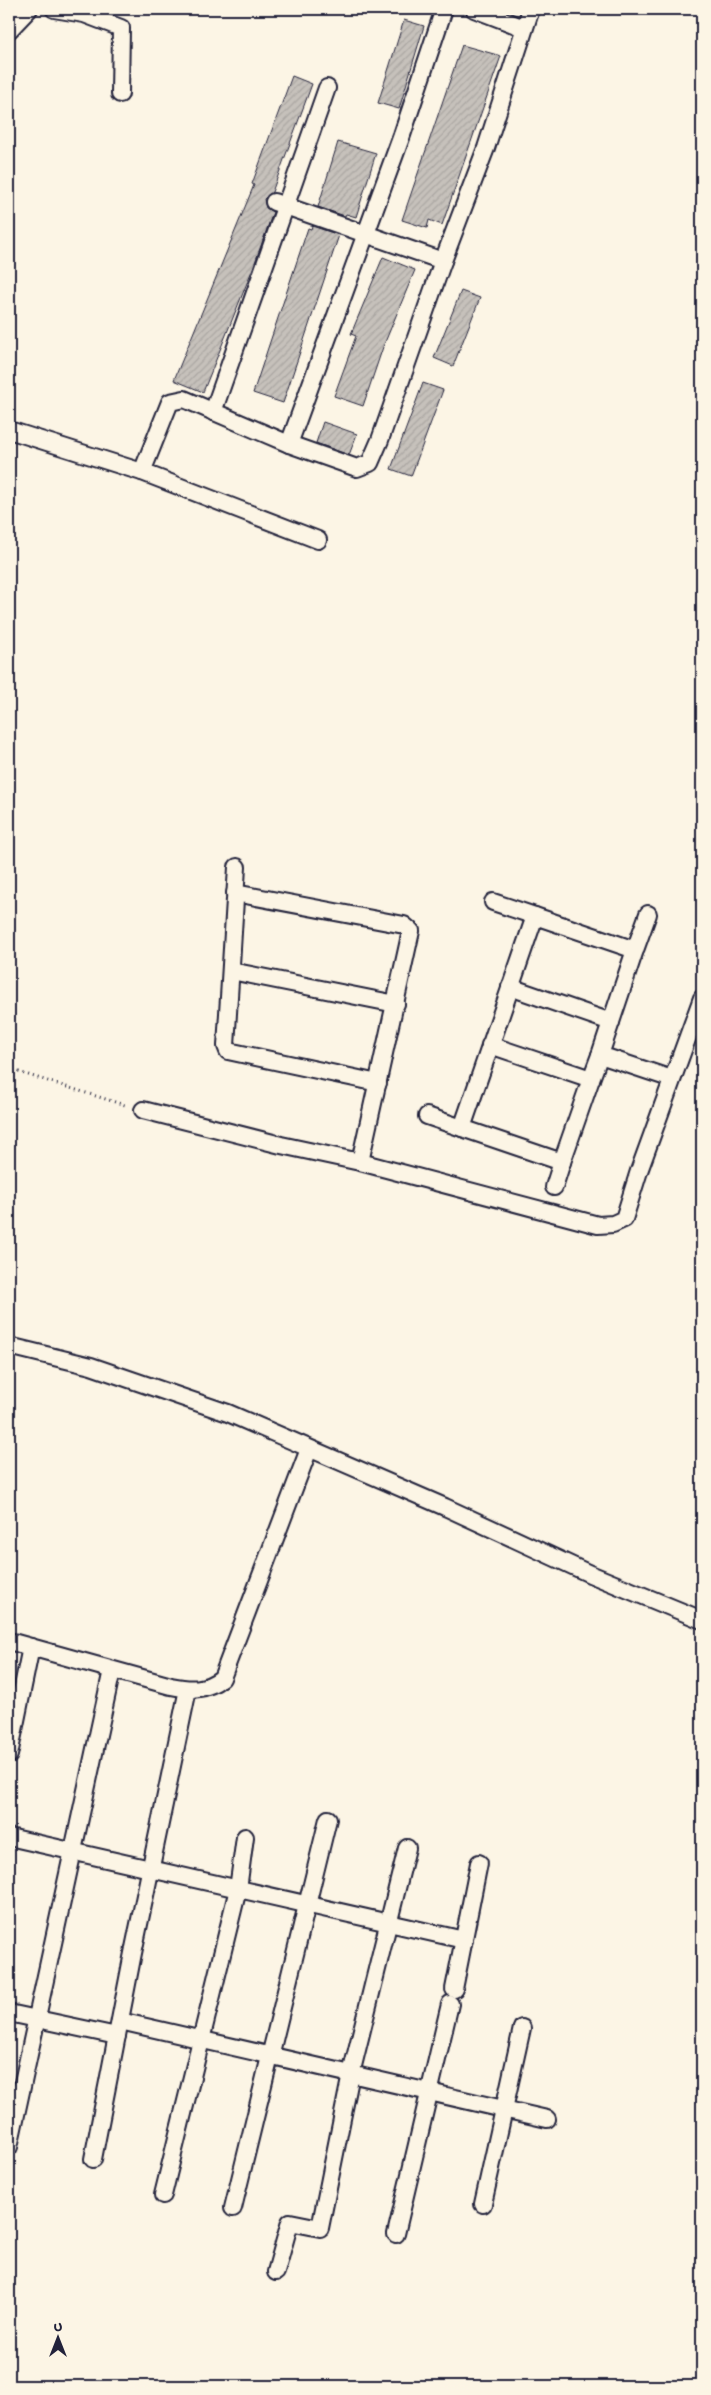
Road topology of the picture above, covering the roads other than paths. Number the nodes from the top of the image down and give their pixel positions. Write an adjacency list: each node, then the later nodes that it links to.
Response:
1 (29, 9): 7 (street)
2 (54, 9): 9 (street)
3 (444, 9): 11 (street)
4 (474, 9): 6 (street)
5 (531, 9): 6 (street)
6 (524, 28): 12 (street)
7 (9, 30)
8 (327, 88): 10 (street)
9 (120, 94)
10 (280, 204): 11 (street); 13 (street)
11 (366, 235): 12 (street); 15 (street)
12 (443, 261): 15 (street)
13 (213, 412): 15 (street); 16 (street)
14 (9, 430): 16 (street)
15 (289, 444)
16 (142, 472): 17 (street)
17 (318, 540)
18 (237, 867): 19 (street)
19 (235, 893): 24 (street); 27 (street)
20 (493, 902): 22 (street)
21 (648, 914): 23 (street)
22 (535, 916): 23 (street); 25 (street)
23 (635, 950): 28 (street)
24 (231, 971): 27 (street); 33 (street)
25 (510, 987): 28 (street); 29 (street)
26 (702, 998): 32 (street)
27 (396, 1004): 33 (street)
28 (611, 1022): 30 (street)
29 (490, 1045): 31 (street); 36 (street)
30 (600, 1055): 31 (street); 32 (street)
31 (591, 1079): 38 (street)
32 (672, 1079): 37 (street)
33 (378, 1083): 37 (street)
34 (143, 1110): 37 (street)
35 (427, 1116): 36 (street)
36 (462, 1128): 38 (street)
37 (360, 1162)
38 (562, 1162): 39 (street)
39 (554, 1187)
40 (9, 1346): 41 (street)
41 (310, 1449): 42 (street); 46 (street)
42 (702, 1620)
43 (9, 1641): 44 (street)
44 (31, 1647): 45 (street); 47 (street)
45 (112, 1670): 46 (street); 52 (street)
46 (188, 1689): 54 (street)
47 (9, 1755)
48 (328, 1819): 56 (street)
49 (9, 1837): 52 (street)
50 (245, 1837): 55 (street)
51 (407, 1848): 57 (street)
52 (73, 1852): 54 (street); 60 (street)
53 (479, 1863): 58 (street)
54 (151, 1870): 55 (street); 62 (street)
55 (238, 1889): 56 (street); 63 (street)
56 (307, 1904): 57 (street); 64 (street)
57 (389, 1923): 58 (street); 65 (street)
58 (464, 1940): 66 (street)
59 (9, 2013): 60 (street)
60 (37, 2020): 62 (street); 69 (street)
61 (522, 2028): 67 (street)
62 (118, 2029): 63 (street); 70 (street)
63 (200, 2040): 64 (street); 71 (street)
64 (268, 2056): 65 (street); 73 (street)
65 (351, 2074): 66 (street); 75 (street)
66 (428, 2092): 67 (street); 74 (street)
67 (503, 2109): 68 (street); 72 (street)
68 (547, 2119)
69 (9, 2147)
70 (94, 2159)
71 (163, 2194)
72 (483, 2204)
73 (233, 2208)
74 (396, 2234)
75 (276, 2272)

